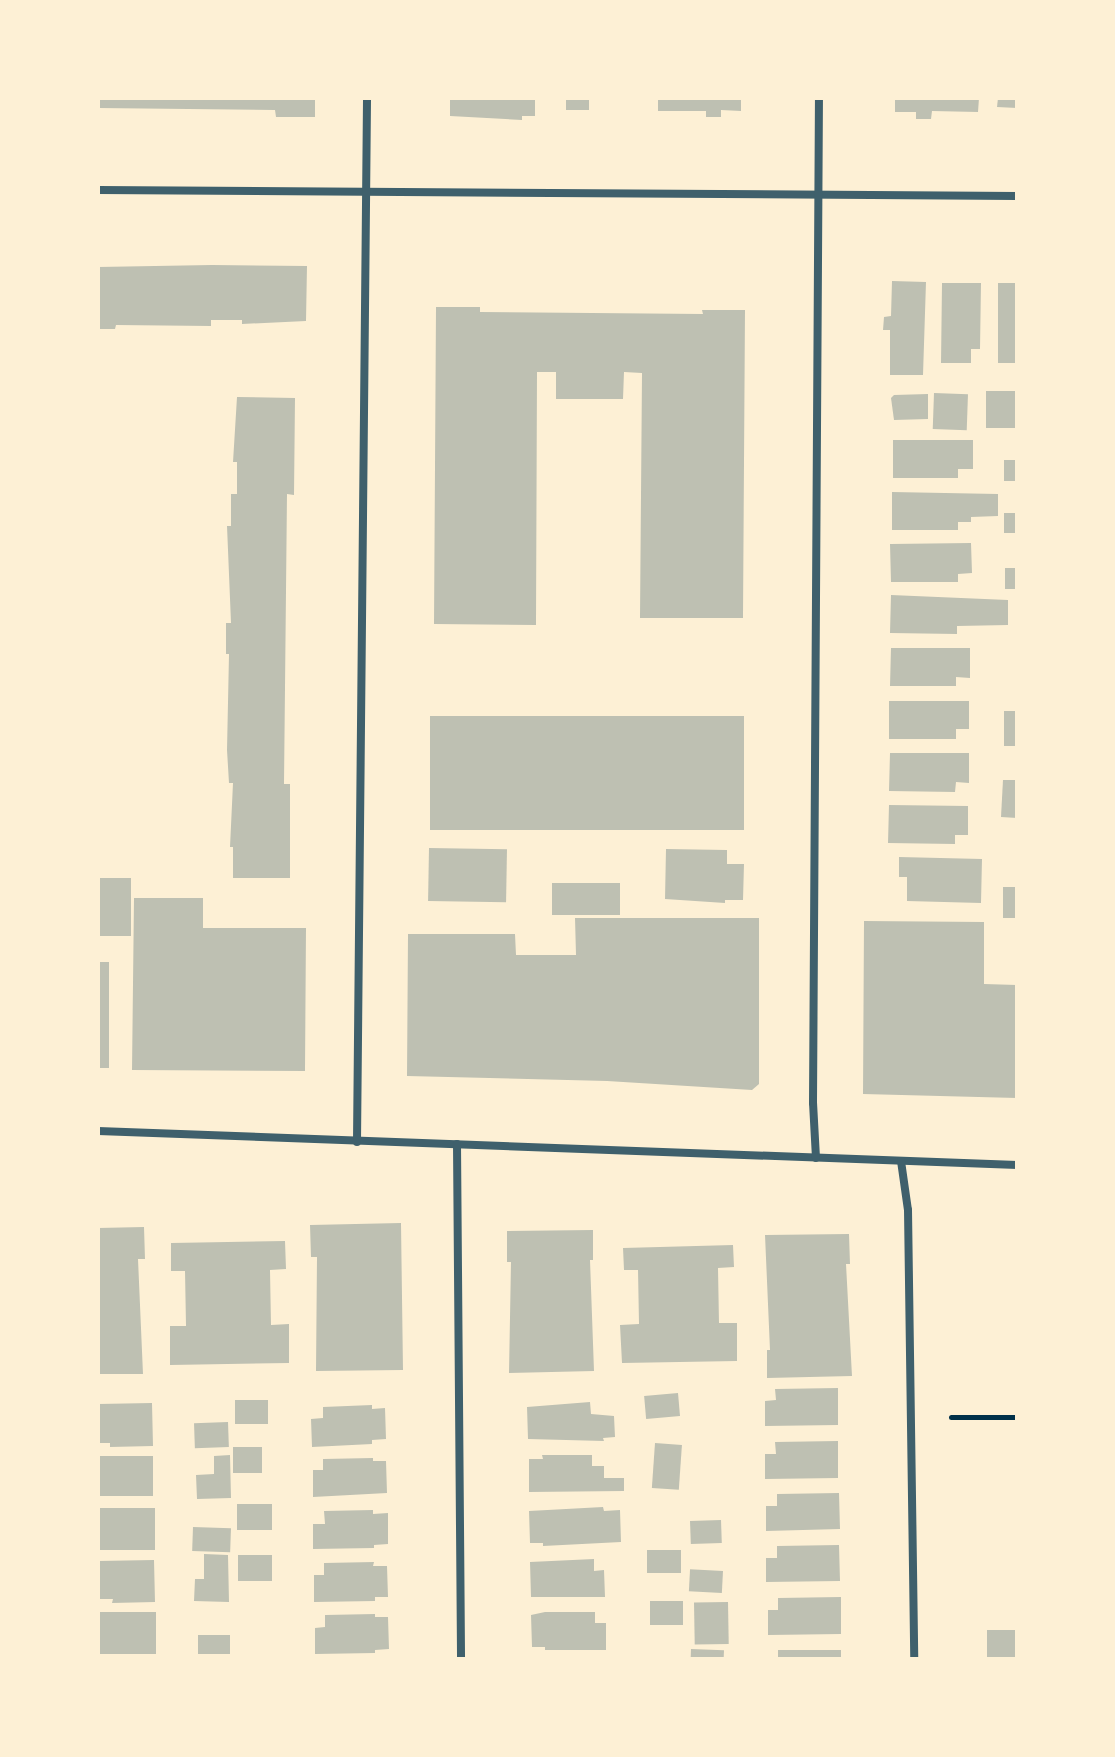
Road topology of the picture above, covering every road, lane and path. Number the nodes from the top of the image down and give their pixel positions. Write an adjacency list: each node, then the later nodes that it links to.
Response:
1 (367, 98): 4 (street)
2 (819, 98): 5 (street)
3 (98, 190): 4 (street)
4 (366, 192): 5 (street); 8 (street)
5 (818, 192): 6 (street); 10 (street)
6 (1017, 196)
7 (98, 1131): 8 (street)
8 (357, 1142): 9 (street)
9 (457, 1144): 10 (street); 15 (street)
10 (816, 1158): 11 (street)
11 (901, 1161): 12 (street); 16 (street)
12 (1017, 1165)
13 (951, 1417): 14 (path)
14 (1017, 1417)
15 (461, 1659)
16 (914, 1659)

